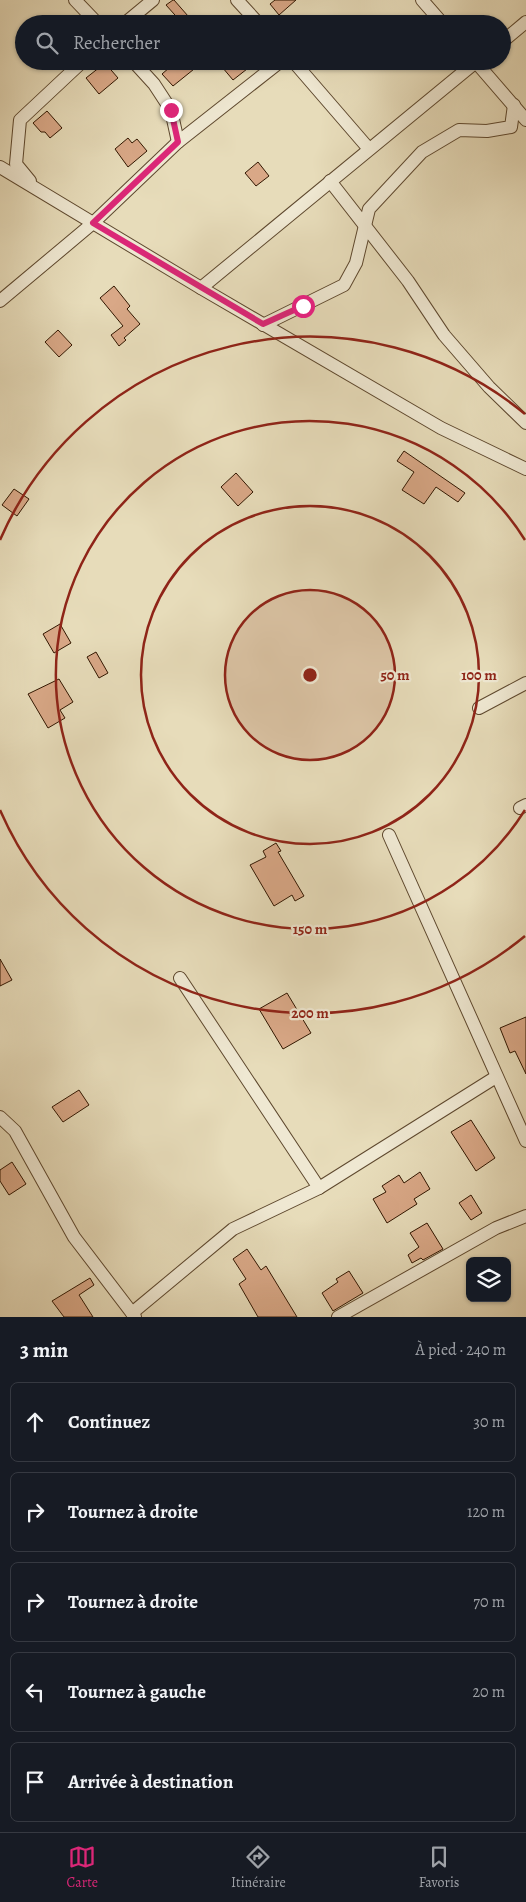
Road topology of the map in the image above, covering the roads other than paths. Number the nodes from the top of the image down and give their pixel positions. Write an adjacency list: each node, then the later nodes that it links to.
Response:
1 (75, 0): 5 (street)
2 (153, 0): 6 (street)
3 (237, 0): 7 (street)
4 (422, 0): 8 (street)
5 (89, 15)
6 (135, 15)
7 (251, 15)
8 (435, 15)
9 (526, 22): 10 (street)
10 (511, 34)
11 (73, 70): 23 (street)
12 (141, 70): 19 (street)
13 (270, 70): 19 (street)
14 (301, 70): 20 (street)
15 (466, 70): 20 (street)
16 (483, 70): 17 (street)
17 (514, 105): 18 (street); 25 (street)
18 (526, 120)
19 (178, 142): 24 (street)
20 (369, 149): 22 (street)
21 (0, 167): 23 (street)
22 (330, 181): 25 (street); 26 (street)
23 (38, 190): 24 (street)
24 (93, 223): 26 (street); 27 (street)
25 (365, 226): 28 (street); 29 (street)
26 (201, 288): 28 (street)
27 (0, 301)
28 (263, 324): 30 (street)
29 (526, 423)
30 (526, 469)
31 (526, 683): 32 (street)
32 (479, 708)
33 (389, 835): 35 (street)
34 (180, 978): 38 (street)
35 (496, 1077): 37 (street); 38 (street)
36 (0, 1117): 40 (street)
37 (526, 1141)
38 (319, 1188): 40 (street)
39 (526, 1216): 41 (street)
40 (133, 1315)
41 (338, 1317)

